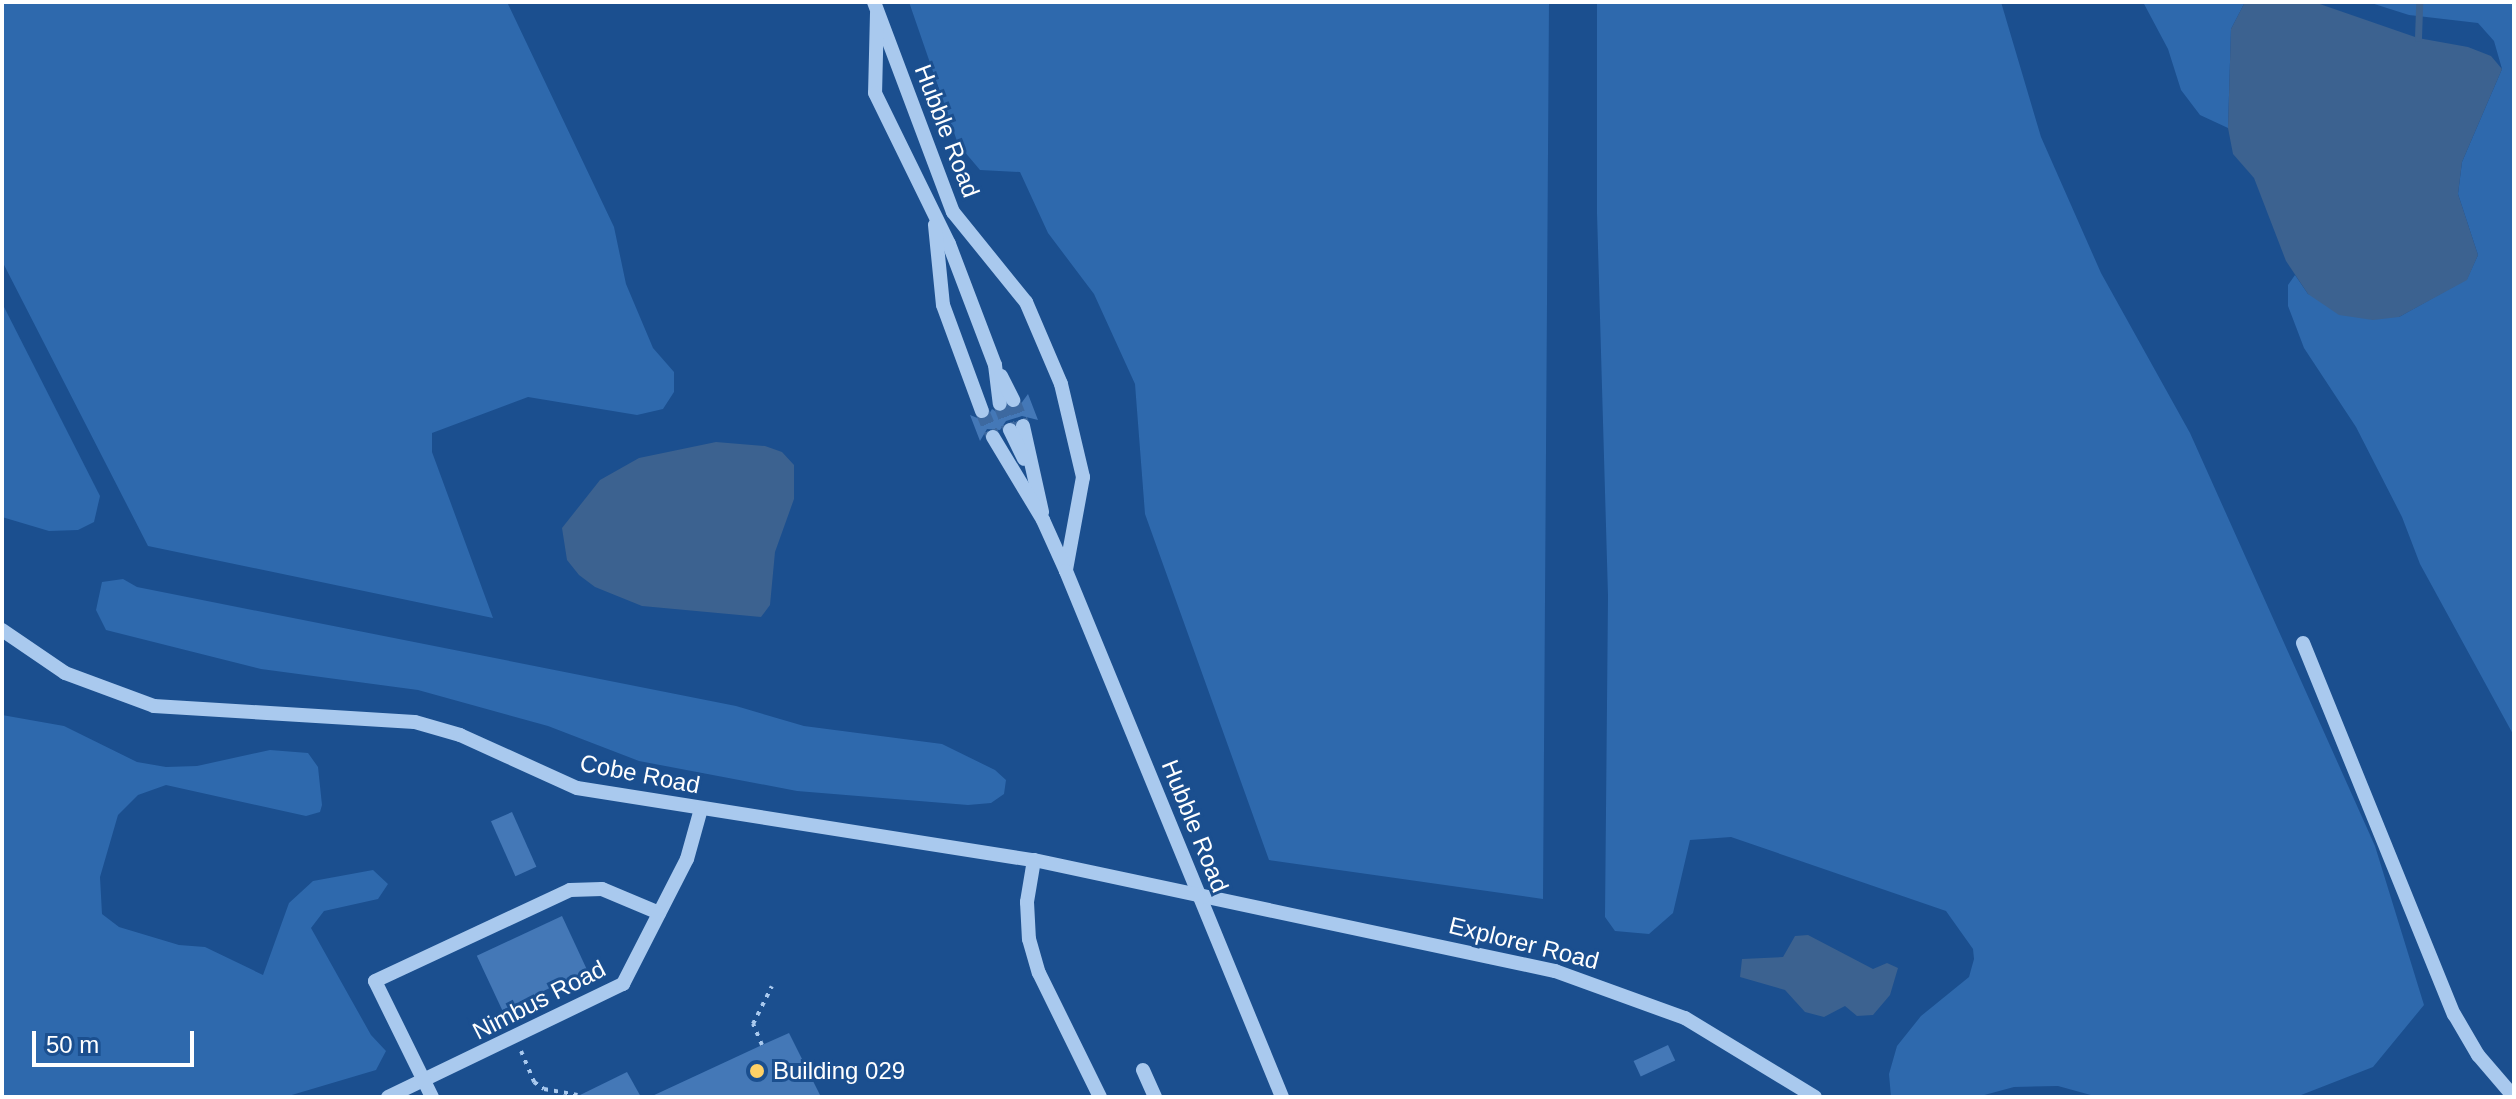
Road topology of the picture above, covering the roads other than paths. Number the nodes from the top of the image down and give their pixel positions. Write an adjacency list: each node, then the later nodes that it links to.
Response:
1 (876, 5): 2 (street, Hubble Road); 8 (street, Hubble Road)
2 (933, 213): 3 (street, Hubble Road); 4 (street, Hubble Road)
3 (1006, 402)
4 (982, 411)
5 (1017, 428): 7 (street, Hubble Road)
6 (993, 437): 7 (street, Hubble Road)
7 (1043, 520): 8 (street, Hubble Road)
8 (1066, 571): 13 (street, Hubble Road)
9 (2, 630): 11 (street, Cobe Road)
10 (2303, 643): 23 (street)
11 (701, 809): 12 (street, Cobe Road); 14 (street, Nimbus Road)
12 (1034, 860): 13 (street, Cobe Road); 19 (street)
13 (1198, 894): 21 (street, Hubble Road); 22 (street, Explorer Road)
14 (659, 913): 16 (street, Nimbus Road); 16 (street)
15 (1143, 1070): 20 (street)
16 (424, 1080): 17 (street, Nimbus Road); 18 (street)
17 (388, 1097)
18 (432, 1097)
19 (1100, 1097)
20 (1155, 1097)
21 (1282, 1097)
22 (1815, 1097)
23 (2514, 1097)

